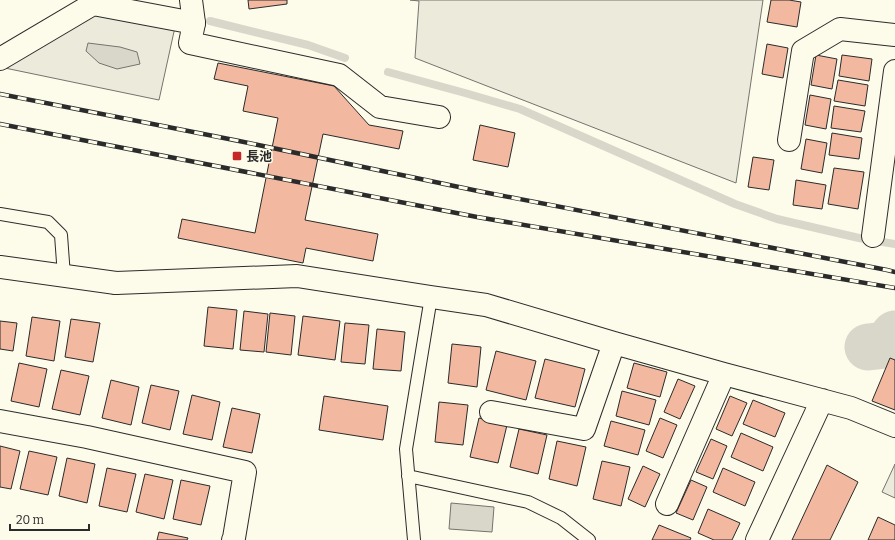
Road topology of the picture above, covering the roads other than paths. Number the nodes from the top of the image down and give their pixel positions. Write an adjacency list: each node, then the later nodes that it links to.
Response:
1 (191, 0): 2 (street)
2 (194, 23): 4 (street); 6 (street)
3 (895, 35): 7 (street)
4 (0, 59)
5 (895, 71): 8 (street)
6 (439, 117)
7 (789, 140)
8 (889, 167): 10 (street)
9 (0, 214): 12 (lane)
10 (873, 236)
11 (0, 267): 12 (street)
12 (64, 276): 13 (street)
13 (431, 297): 14 (street); 20 (lane)
14 (614, 343): 15 (street); 17 (street)
15 (724, 374): 16 (street); 21 (street)
16 (822, 400): 19 (street); 25 (street)
17 (491, 412)
18 (0, 422): 22 (street)
19 (895, 426)
20 (408, 476): 23 (lane); 24 (lane)
21 (667, 504)
22 (233, 540)
23 (414, 540)
24 (589, 540)
25 (757, 540)

